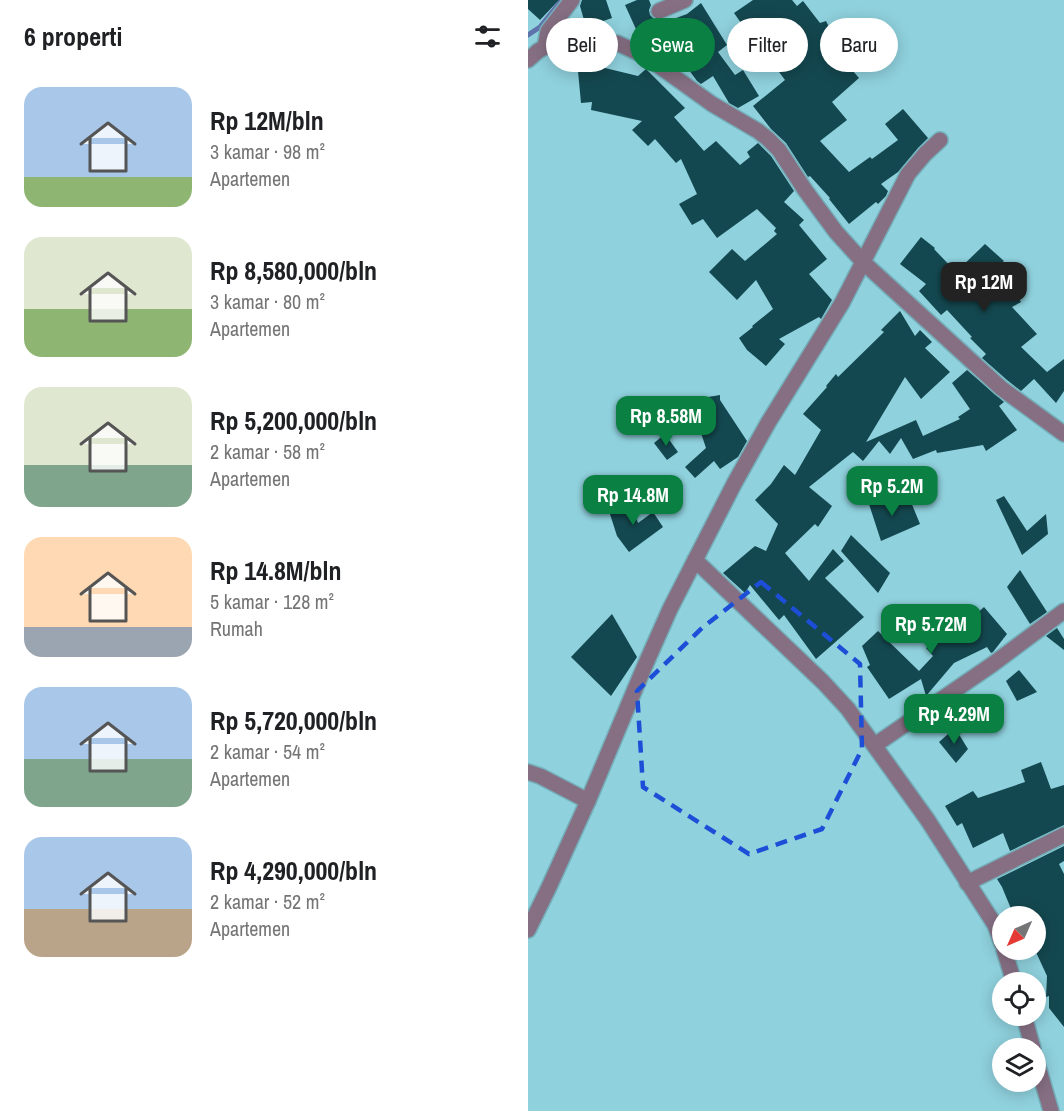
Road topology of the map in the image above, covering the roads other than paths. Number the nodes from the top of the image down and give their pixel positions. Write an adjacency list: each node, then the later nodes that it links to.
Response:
1 (572, 0): 4 (street)
2 (685, 0): 3 (street)
3 (659, 11)
4 (545, 47): 5 (street); 7 (street)
5 (528, 60)
6 (940, 140): 7 (street)
7 (864, 262): 8 (street); 9 (street)
8 (1064, 434)
9 (695, 560): 11 (street); 13 (street)
10 (1064, 611): 11 (street)
11 (875, 745): 15 (street)
12 (528, 772): 13 (street)
13 (588, 801): 17 (street)
14 (1064, 835): 15 (street)
15 (967, 883): 16 (street)
16 (992, 920)
17 (528, 930)
18 (1045, 1092): 19 (street)
19 (1051, 1111)

